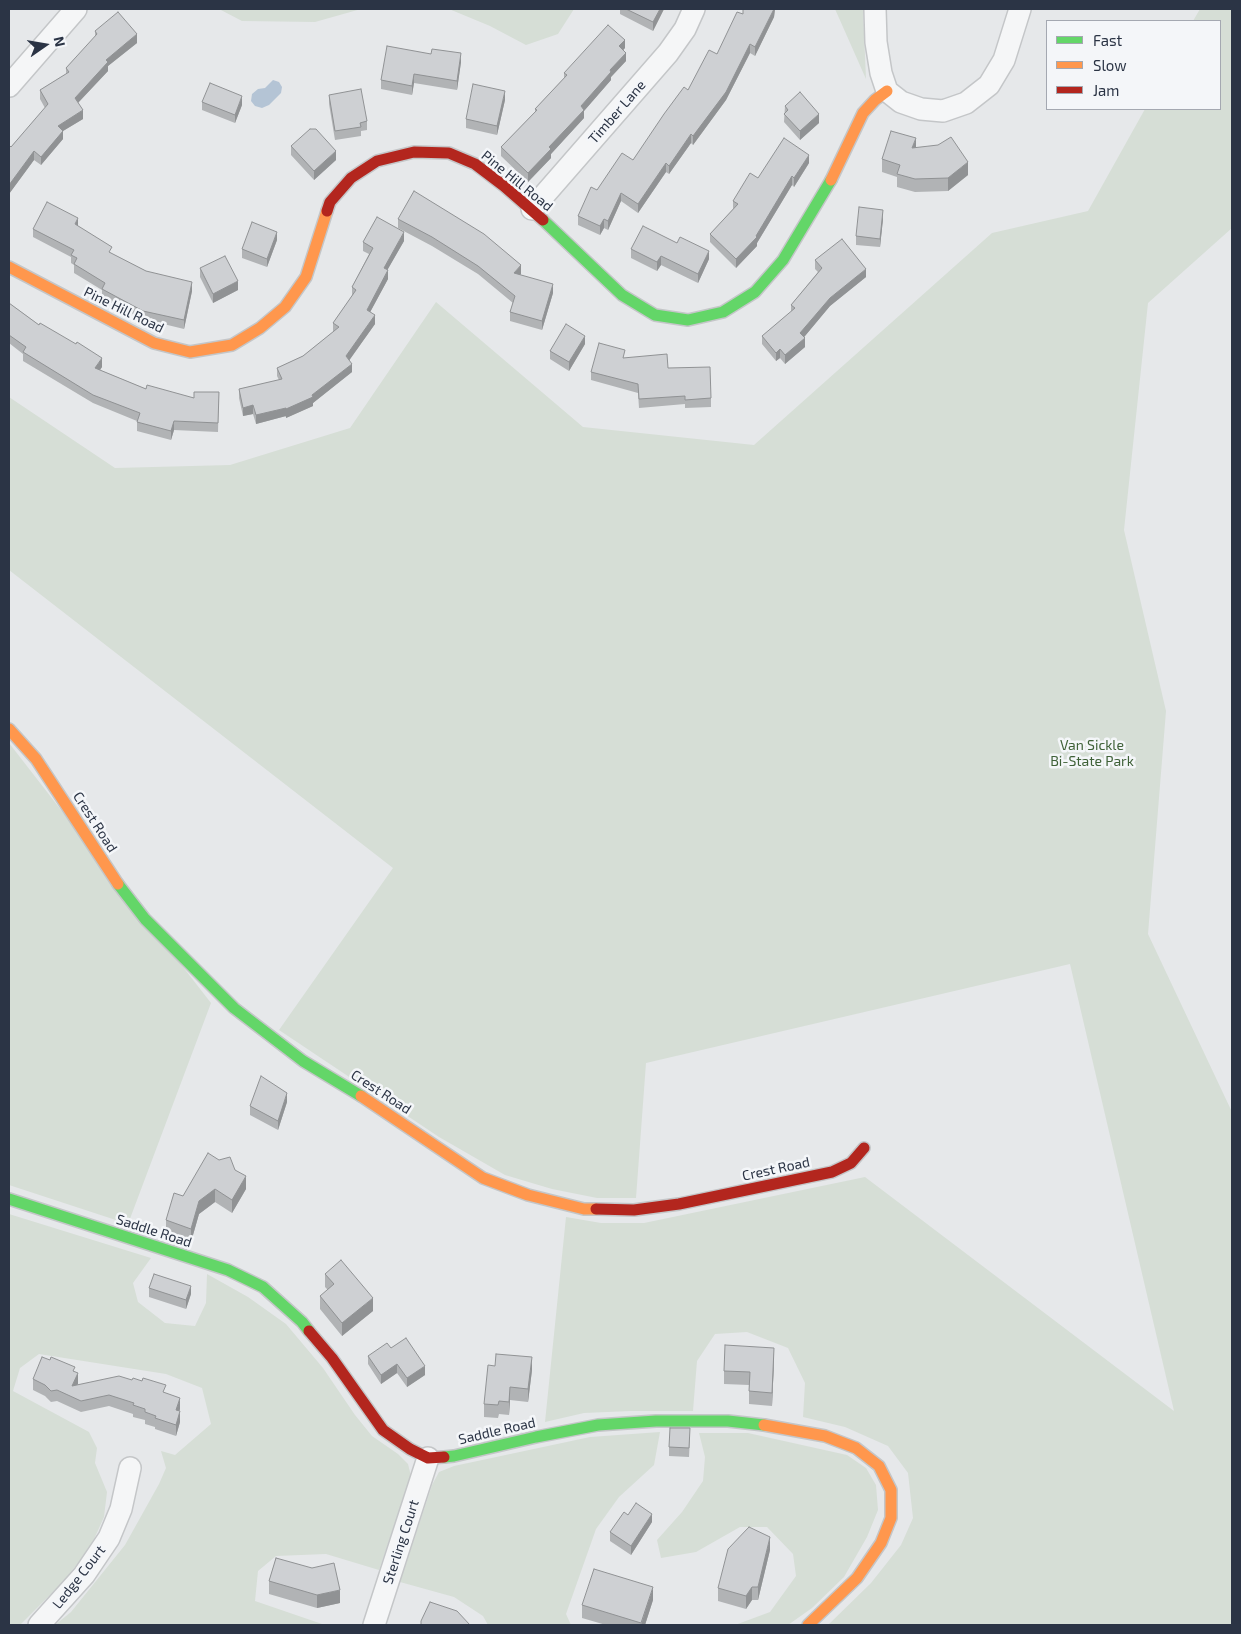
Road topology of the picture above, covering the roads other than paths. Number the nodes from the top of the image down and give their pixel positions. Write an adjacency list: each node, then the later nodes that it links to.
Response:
1 (76, 9): 5 (street)
2 (694, 9): 7 (street, Timber Lane)
3 (875, 9): 6 (street)
4 (1020, 9): 6 (street)
5 (9, 86)
6 (887, 91): 7 (street, Pine Hill Road)
7 (532, 209): 8 (street, Pine Hill Road)
8 (9, 267)
9 (9, 729): 10 (street, Crest Road)
10 (864, 1148)
11 (9, 1199): 12 (street, Saddle Road)
12 (428, 1458): 15 (street, Sterling Court); 16 (street, Saddle Road)
13 (130, 1468): 14 (street, Ledge Court)
14 (39, 1625)
15 (374, 1625)
16 (808, 1625)

